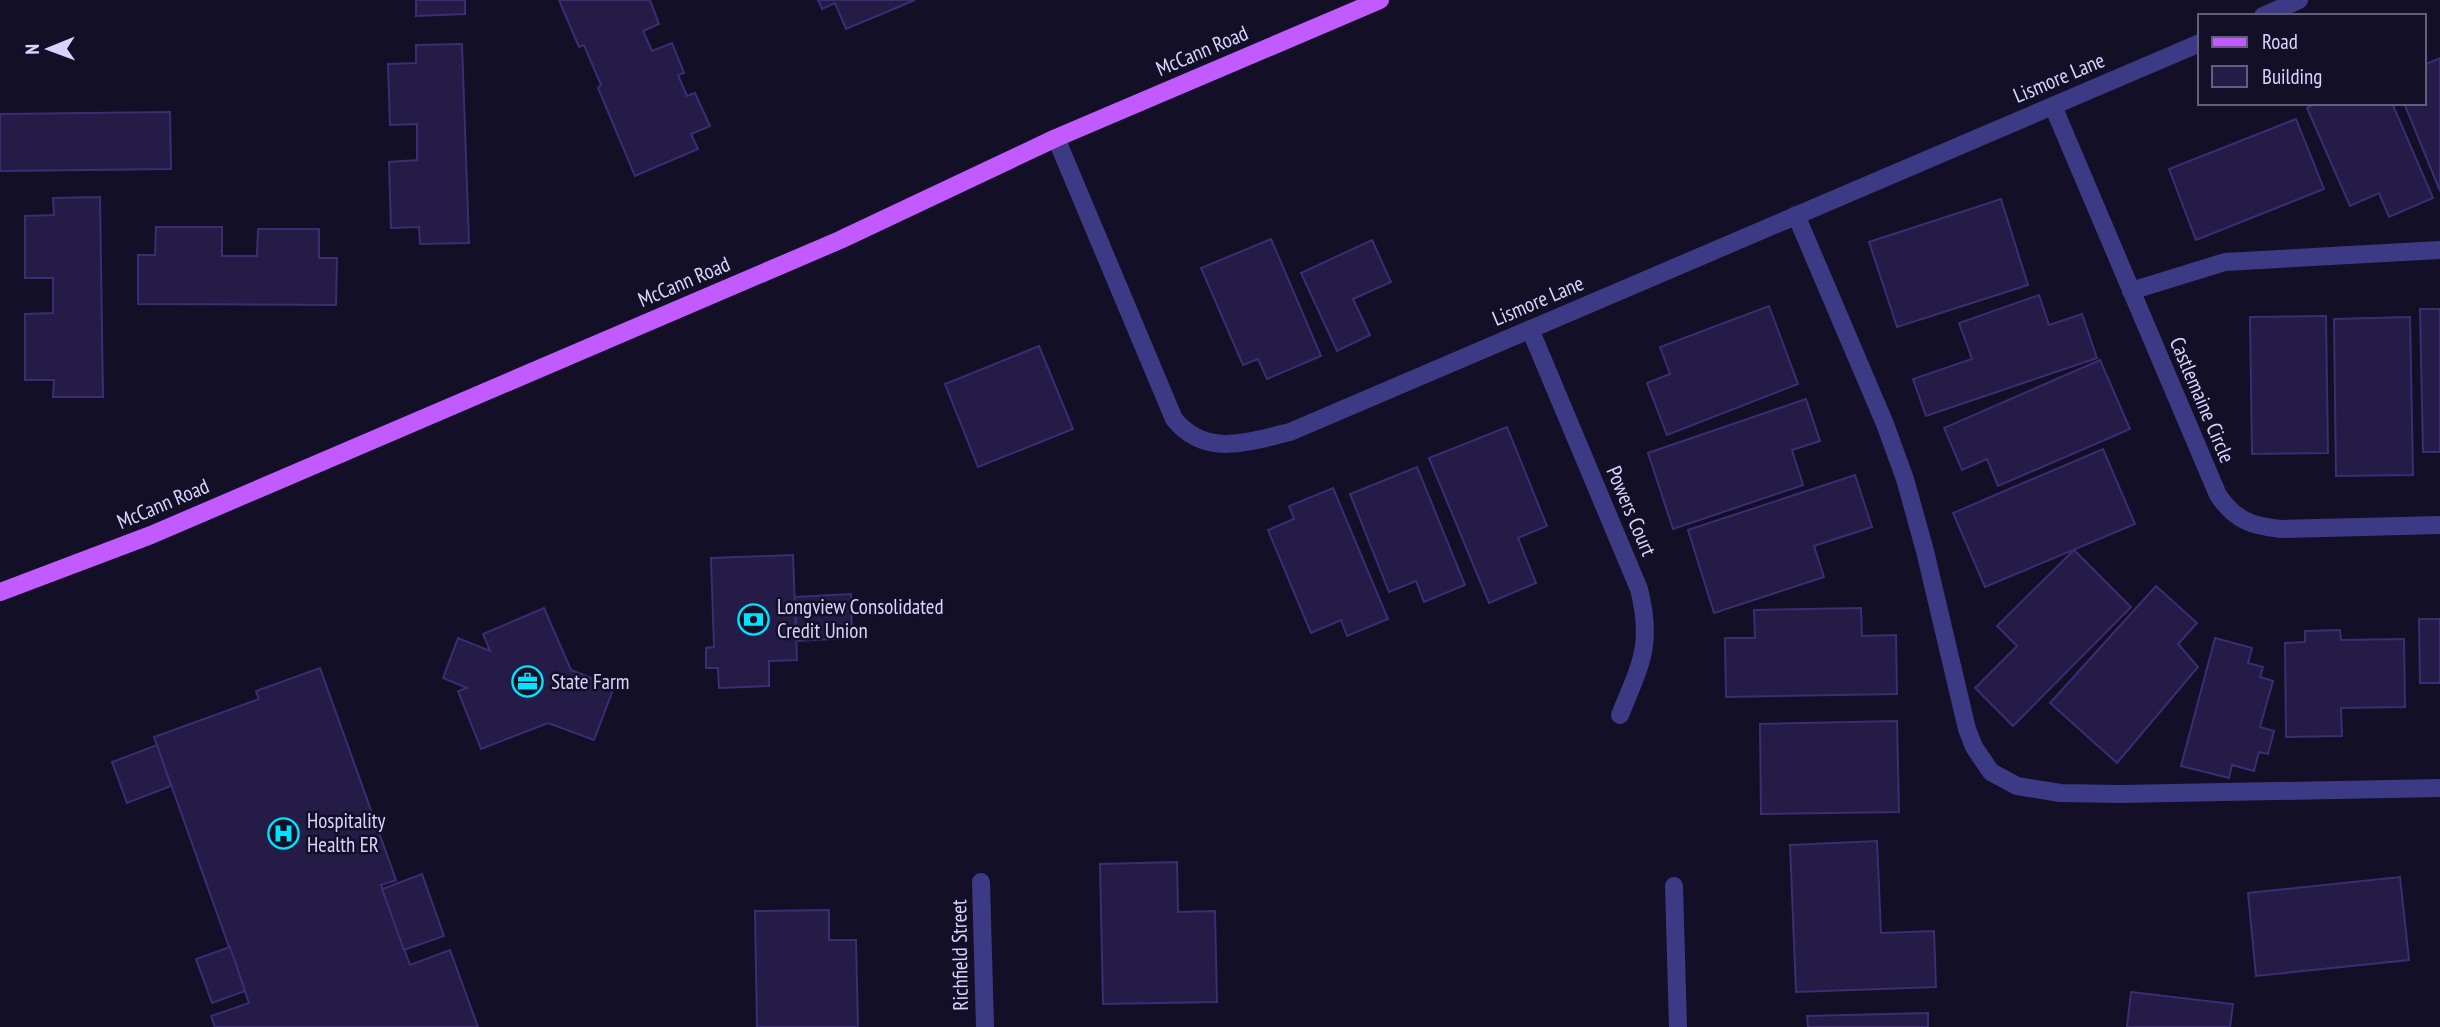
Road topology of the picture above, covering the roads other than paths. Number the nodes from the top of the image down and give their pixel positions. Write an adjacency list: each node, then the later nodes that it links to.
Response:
1 (1380, 0): 6 (main road, McCann Road)
2 (2300, 0): 3 (street)
3 (2268, 14)
4 (2198, 44): 5 (street, Lismore Lane)
5 (2053, 106): 7 (street, Lismore Lane); 9 (street, Castlemaine Circle)
6 (1056, 138): 10 (street, Lismore Lane); 12 (main road, McCann Road)
7 (1796, 215): 10 (street, Lismore Lane); 14 (street)
8 (2440, 250): 9 (street)
9 (2131, 291): 11 (street, Castlemaine Circle)
10 (1530, 329): 13 (street, Powers Court)
11 (2440, 525)
12 (0, 592)
13 (1620, 715)
14 (2440, 788)
15 (981, 882): 17 (street, Richfield Street)
16 (1674, 886): 18 (street)
17 (985, 1027)
18 (1678, 1027)

